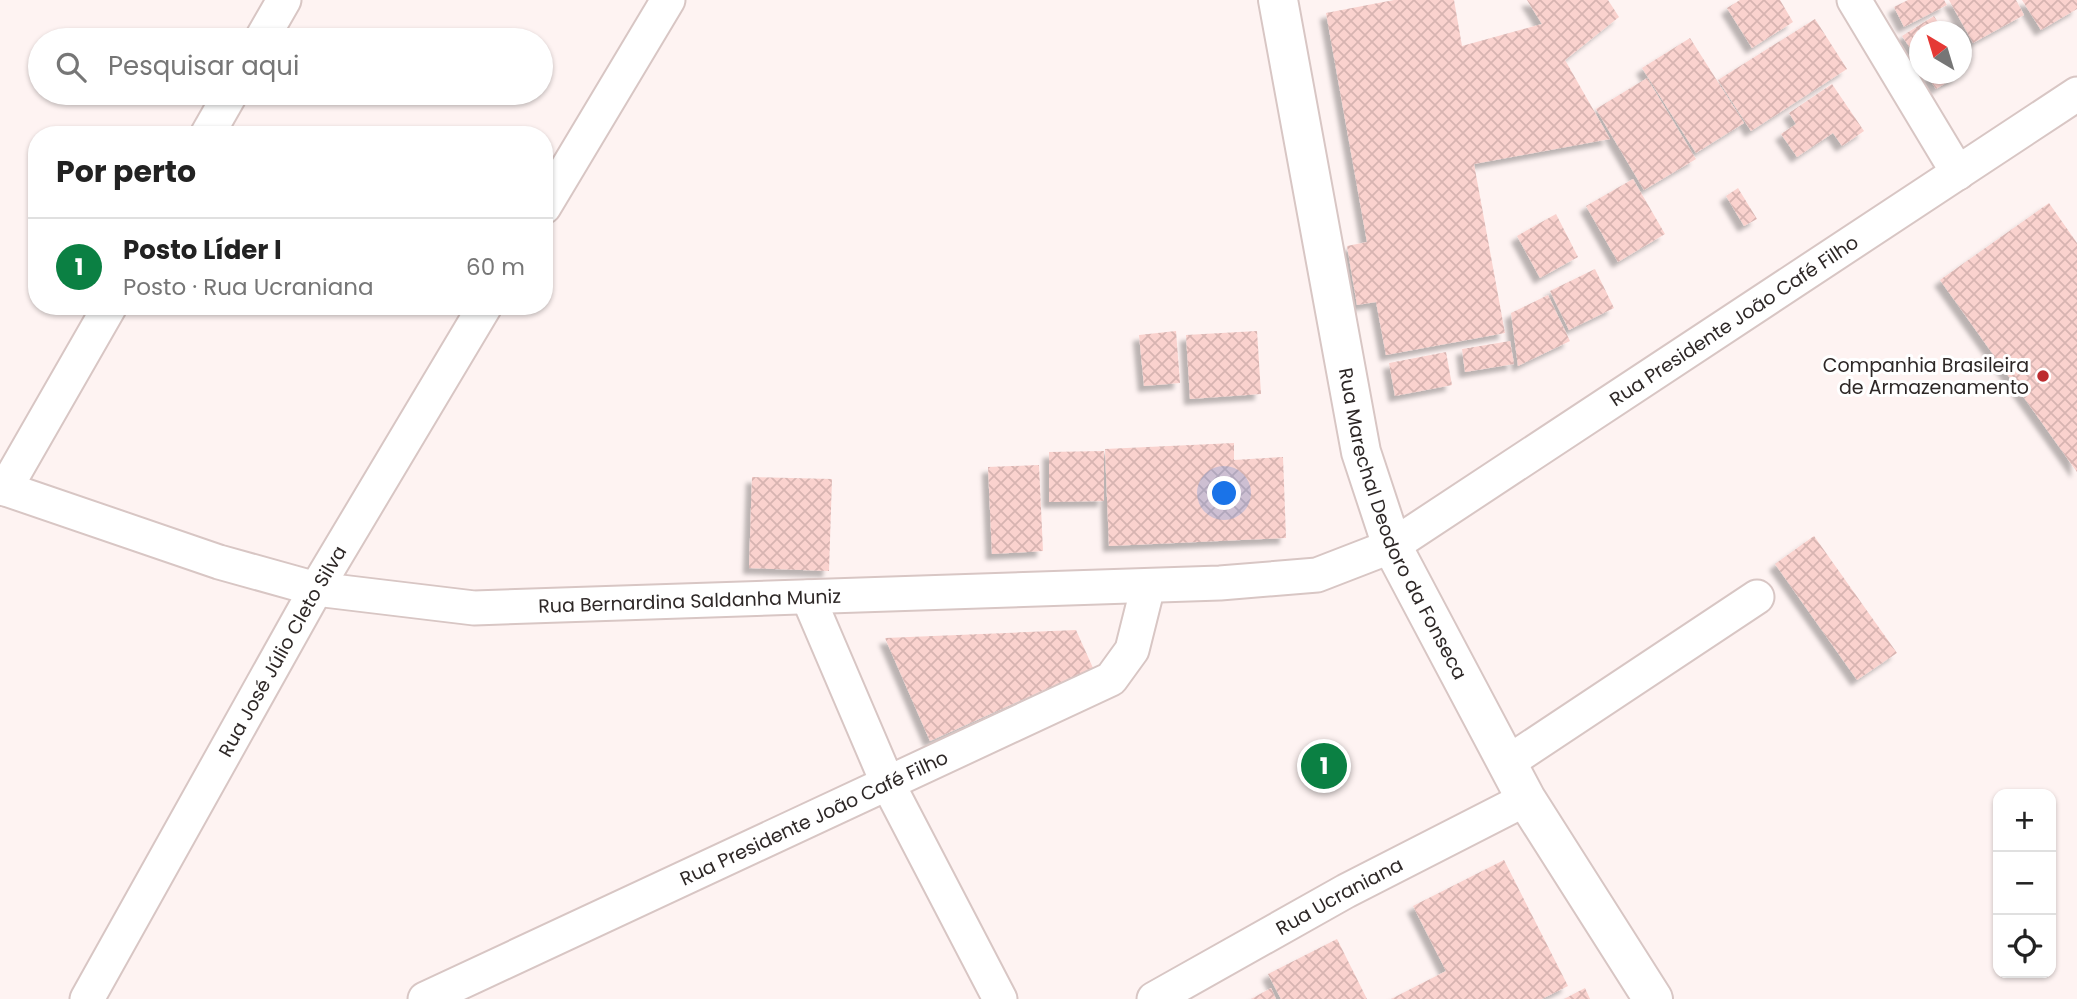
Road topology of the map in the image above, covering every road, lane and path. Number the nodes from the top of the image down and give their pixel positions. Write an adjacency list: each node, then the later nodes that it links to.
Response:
1 (284, 0): 5 (street)
2 (668, 0): 10 (street)
3 (1278, 0): 14 (main road, Rua Marechal Deodoro da Fonseca)
4 (1854, 0): 9 (street)
5 (268, 28)
6 (2077, 94): 9 (street, Rua Presidente João Café Filho)
7 (224, 105): 8 (street)
8 (212, 126)
9 (1958, 173): 14 (street, Rua Presidente João Café Filho)
10 (553, 192)
11 (105, 315): 13 (street)
12 (480, 315): 16 (street, Rua José Júlio Cleto Silva)
13 (3, 488): 16 (street, Rua Bernardina Saldanha Muniz)
14 (1392, 546): 15 (street, Rua Bernardina Saldanha Muniz); 19 (main road, Rua Marechal Deodoro da Fonseca)
15 (1148, 586): 17 (street, Rua Bernardina Saldanha Muniz); 20 (street, Rua Presidente João Café Filho)
16 (316, 589): 17 (street, Rua Bernardina Saldanha Muniz); 22 (street, Rua José Júlio Cleto Silva)
17 (808, 597): 20 (street)
18 (1757, 597): 19 (street)
19 (1507, 763): 21 (main road, Rua Marechal Deodoro da Fonseca)
20 (888, 784): 23 (street, Rua Presidente João Café Filho); 24 (street)
21 (1526, 799): 25 (street, Rua Ucraniana); 26 (main road, Rua Marechal Deodoro da Fonseca)
22 (87, 999)
23 (425, 999)
24 (1000, 999)
25 (1154, 999)
26 (1653, 999)

